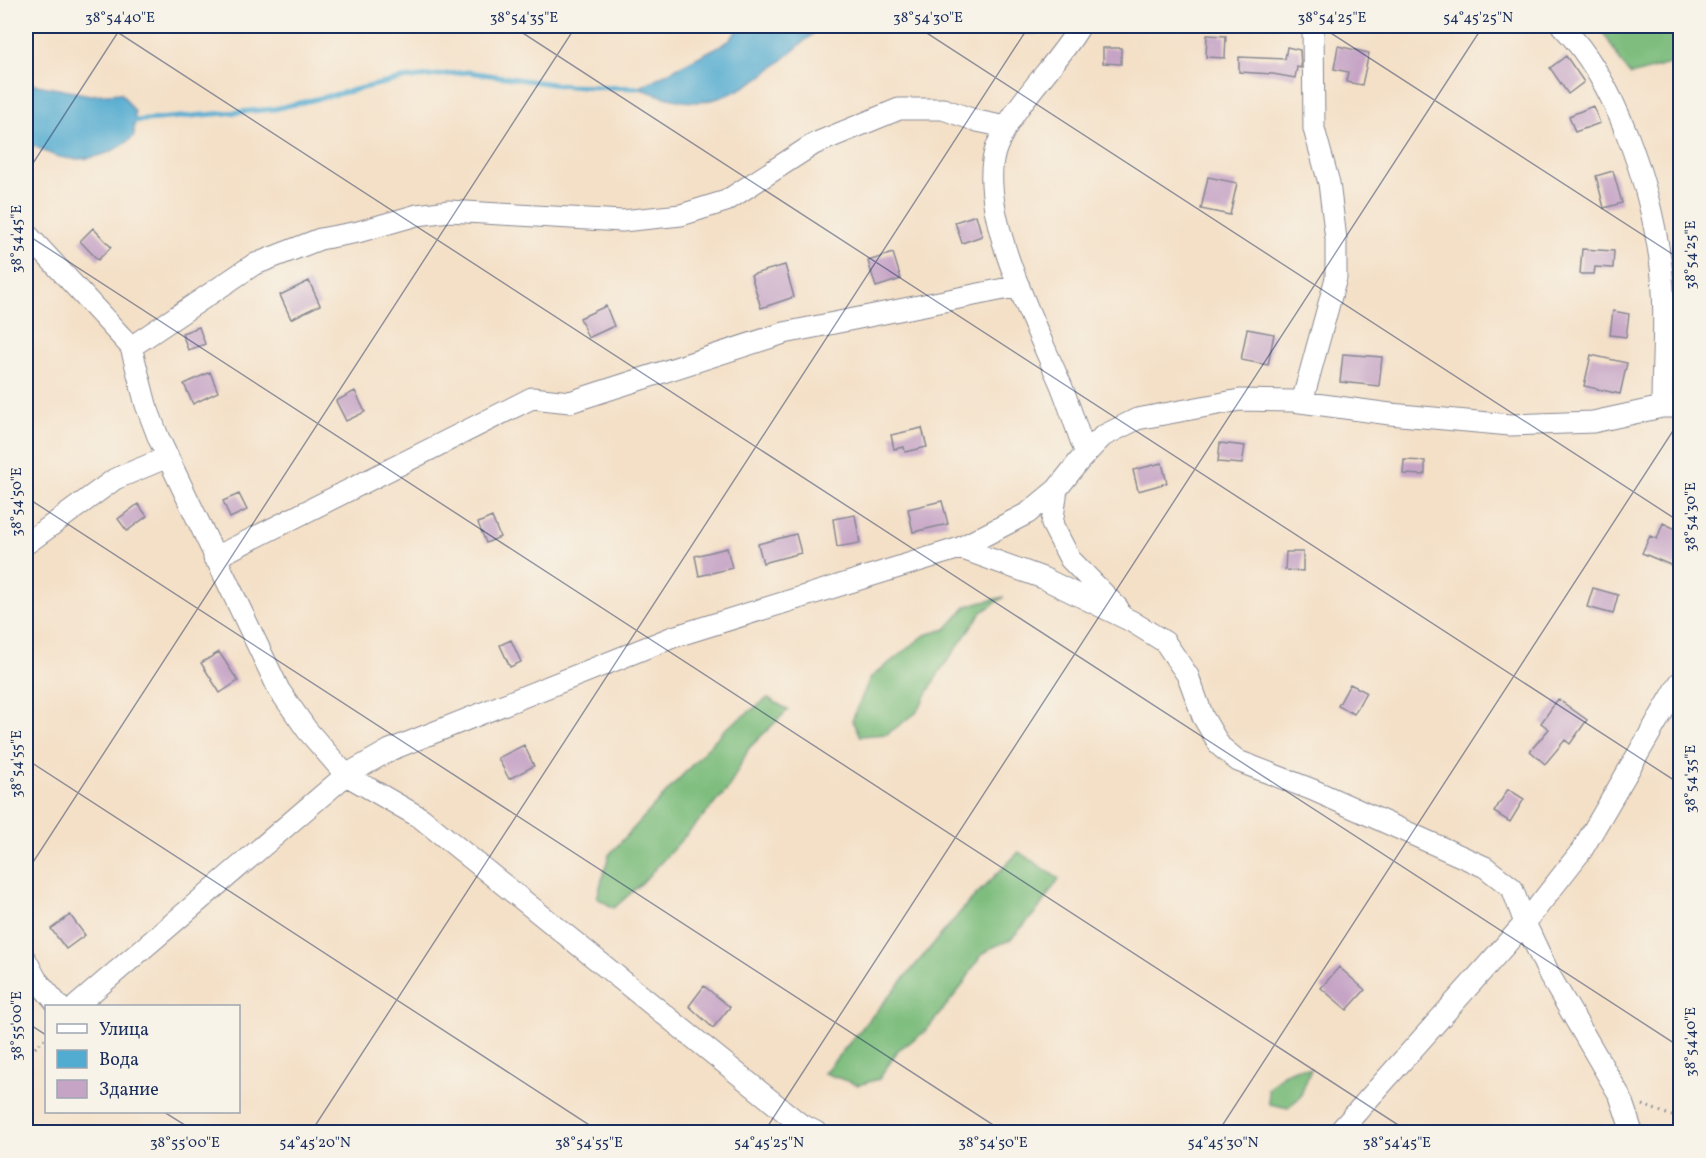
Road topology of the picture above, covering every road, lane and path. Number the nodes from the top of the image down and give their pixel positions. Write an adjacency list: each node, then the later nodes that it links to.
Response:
1 (1080, 26): 4 (street)
2 (1312, 26): 8 (street)
3 (1562, 26): 9 (street)
4 (1006, 127): 6 (street); 7 (street)
5 (26, 233): 7 (street)
6 (1019, 286): 10 (street); 15 (street)
7 (131, 347): 11 (street)
8 (1302, 402): 9 (street); 10 (street)
9 (1671, 407)
10 (1086, 454): 12 (street)
11 (168, 457): 13 (street); 15 (street)
12 (1058, 489): 14 (street); 16 (street)
13 (26, 544)
14 (960, 548): 16 (street); 18 (street)
15 (214, 558): 18 (street)
16 (1131, 621): 19 (street)
17 (1680, 682): 19 (street)
18 (346, 775): 22 (street); 27 (street)
19 (1525, 923): 25 (street); 28 (street)
20 (26, 960): 21 (street)
21 (58, 1005)
22 (77, 1005)
23 (45, 1039): 24 (path)
24 (26, 1056)
25 (1620, 1096): 26 (path); 29 (street)
26 (1680, 1119)
27 (816, 1132)
28 (1339, 1132)
29 (1632, 1132)

